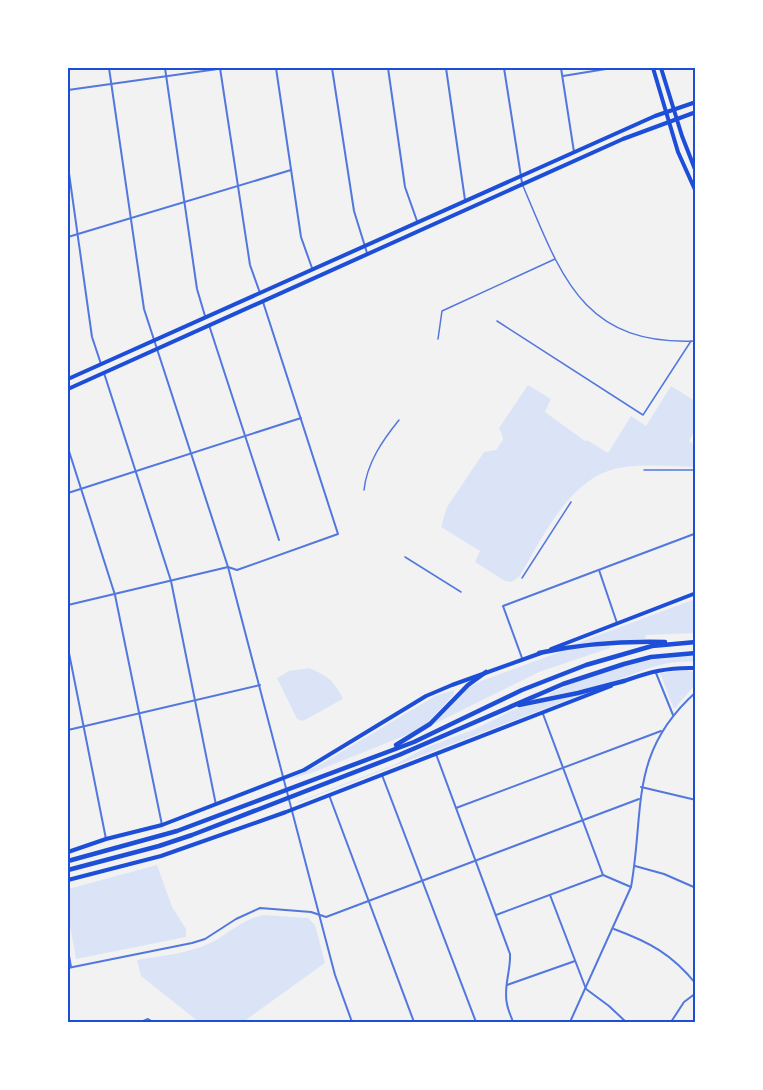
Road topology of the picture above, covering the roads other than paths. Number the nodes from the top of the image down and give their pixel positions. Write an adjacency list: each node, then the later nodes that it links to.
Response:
1 (109, 68): 16 (street)
2 (165, 68): 14 (street)
3 (220, 68): 4 (street); 14 (street); 31 (street)
4 (225, 68)
5 (276, 68): 26 (street)
6 (332, 68): 39 (street)
7 (388, 68): 36 (street)
8 (446, 68): 33 (street)
9 (504, 68): 28 (street)
10 (561, 68): 15 (street)
11 (612, 68): 15 (street)
12 (653, 68): 20 (main road)
13 (661, 68): 19 (main road)
14 (166, 76): 16 (street); 34 (street)
15 (563, 76): 24 (street)
16 (111, 84): 17 (street); 35 (street)
17 (68, 90)
18 (696, 102): 19 (main road)
19 (674, 110): 20 (main road); 22 (main road)
20 (666, 112): 23 (main road); 24 (main road)
21 (696, 112): 22 (main road)
22 (677, 119): 23 (main road); 27 (main road)
23 (669, 122): 29 (main road); 30 (main road)
24 (574, 152): 28 (main road)
25 (68, 166): 37 (street)
26 (291, 170): 31 (street); 42 (street)
27 (696, 172)
28 (520, 176): 30 (street); 33 (main road)
29 (694, 184): 32 (main road)
30 (522, 185): 40 (main road); 41 (lane)
31 (238, 186): 34 (street); 43 (street)
32 (696, 192)
33 (465, 200): 36 (main road)
34 (184, 202): 35 (street); 45 (street)
35 (131, 218): 37 (street); 49 (street)
36 (417, 221): 39 (main road)
37 (77, 234): 38 (street); 53 (street)
38 (68, 237)
39 (364, 246): 40 (street); 42 (main road)
40 (368, 254): 44 (main road)
41 (555, 259): 48 (lane); 50 (lane)
42 (312, 269): 43 (main road)
43 (260, 293): 45 (main road)
44 (263, 301): 47 (main road); 57 (street)
45 (206, 318): 49 (main road)
46 (497, 321): 50 (lane)
47 (208, 325): 52 (main road); 59 (street)
48 (438, 339)
49 (154, 341): 52 (street); 53 (main road)
50 (691, 341): 51 (lane)
51 (696, 341)
52 (157, 349): 54 (main road); 61 (street)
53 (101, 364): 55 (main road)
54 (104, 373): 56 (main road); 64 (street)
55 (68, 379)
56 (68, 389)
57 (301, 418): 59 (street); 73 (street)
58 (399, 420): 66 (lane)
59 (245, 435): 61 (street); 71 (street)
60 (68, 448): 65 (street)
61 (190, 453): 64 (street); 73 (street)
62 (644, 470): 63 (lane)
63 (696, 470)
64 (136, 471): 65 (street); 76 (street)
65 (81, 489): 67 (street); 79 (street)
66 (364, 490)
67 (68, 493)
68 (571, 502): 75 (lane)
69 (694, 534): 70 (street); 74 (street)
70 (696, 538)
71 (279, 540)
72 (405, 556): 77 (lane)
73 (228, 567): 76 (street); 92 (street)
74 (599, 570): 81 (street); 87 (street)
75 (522, 578)
76 (171, 581): 79 (street); 94 (street)
77 (461, 592)
78 (696, 593): 81 (main road)
79 (115, 595): 80 (street); 96 (street)
80 (68, 605)
81 (617, 624): 85 (main road)
82 (696, 642): 83 (highway)
83 (682, 643): 85 (highway); 102 (highway)
84 (68, 648): 99 (street)
85 (539, 653): 87 (main road)
86 (696, 653): 95 (highway)
87 (522, 659): 90 (main road)
88 (696, 668): 89 (main road)
89 (655, 670): 91 (main road); 98 (street)
90 (486, 672): 102 (highway); 106 (main road)
91 (624, 681): 95 (highway); 97 (main road)
92 (260, 685): 94 (street); 106 (street)
93 (696, 692): 98 (street)
94 (196, 700): 96 (street); 111 (street)
95 (508, 708): 121 (highway)
96 (140, 713): 99 (street); 115 (street)
97 (543, 714): 103 (main road); 104 (street)
98 (673, 715): 101 (street)
99 (84, 726): 100 (street); 116 (street)
100 (68, 730)
101 (662, 730): 104 (street); 107 (street)
102 (388, 750): 118 (highway)
103 (436, 754): 105 (main road); 112 (street)
104 (563, 767): 112 (street); 114 (street)
105 (382, 775): 108 (main road); 124 (street)
106 (283, 780): 111 (main road); 113 (street)
107 (641, 787): 109 (street); 110 (street)
108 (329, 795): 113 (main road); 128 (street)
109 (639, 798): 114 (street); 120 (street)
110 (696, 800)
111 (216, 805): 115 (main road)
112 (456, 808): 119 (street)
113 (291, 810): 123 (main road); 129 (street)
114 (583, 821): 119 (street); 122 (street)
115 (162, 825): 116 (main road)
116 (106, 839): 117 (main road)
117 (68, 852)
118 (68, 861)
119 (476, 861): 124 (street); 130 (street)
120 (635, 866): 125 (street); 126 (street)
121 (68, 870)
122 (603, 875): 125 (street); 127 (street)
123 (68, 880)
124 (423, 881): 128 (street); 143 (street)
125 (632, 888): 131 (street)
126 (696, 888)
127 (550, 895): 130 (street); 133 (street)
128 (369, 902): 129 (street); 142 (street)
129 (320, 914): 134 (street); 141 (street)
130 (496, 915): 136 (street)
131 (614, 929): 135 (street); 137 (street)
132 (68, 950): 134 (street)
133 (575, 961): 136 (street); 137 (street)
134 (69, 967)
135 (696, 984)
136 (507, 985): 144 (street)
137 (586, 989): 145 (street); 146 (street)
138 (696, 993): 147 (street)
139 (141, 1023): 140 (street)
140 (153, 1023)
141 (352, 1023)
142 (414, 1023)
143 (476, 1023)
144 (513, 1023)
145 (570, 1023)
146 (626, 1023)
147 (671, 1023)

